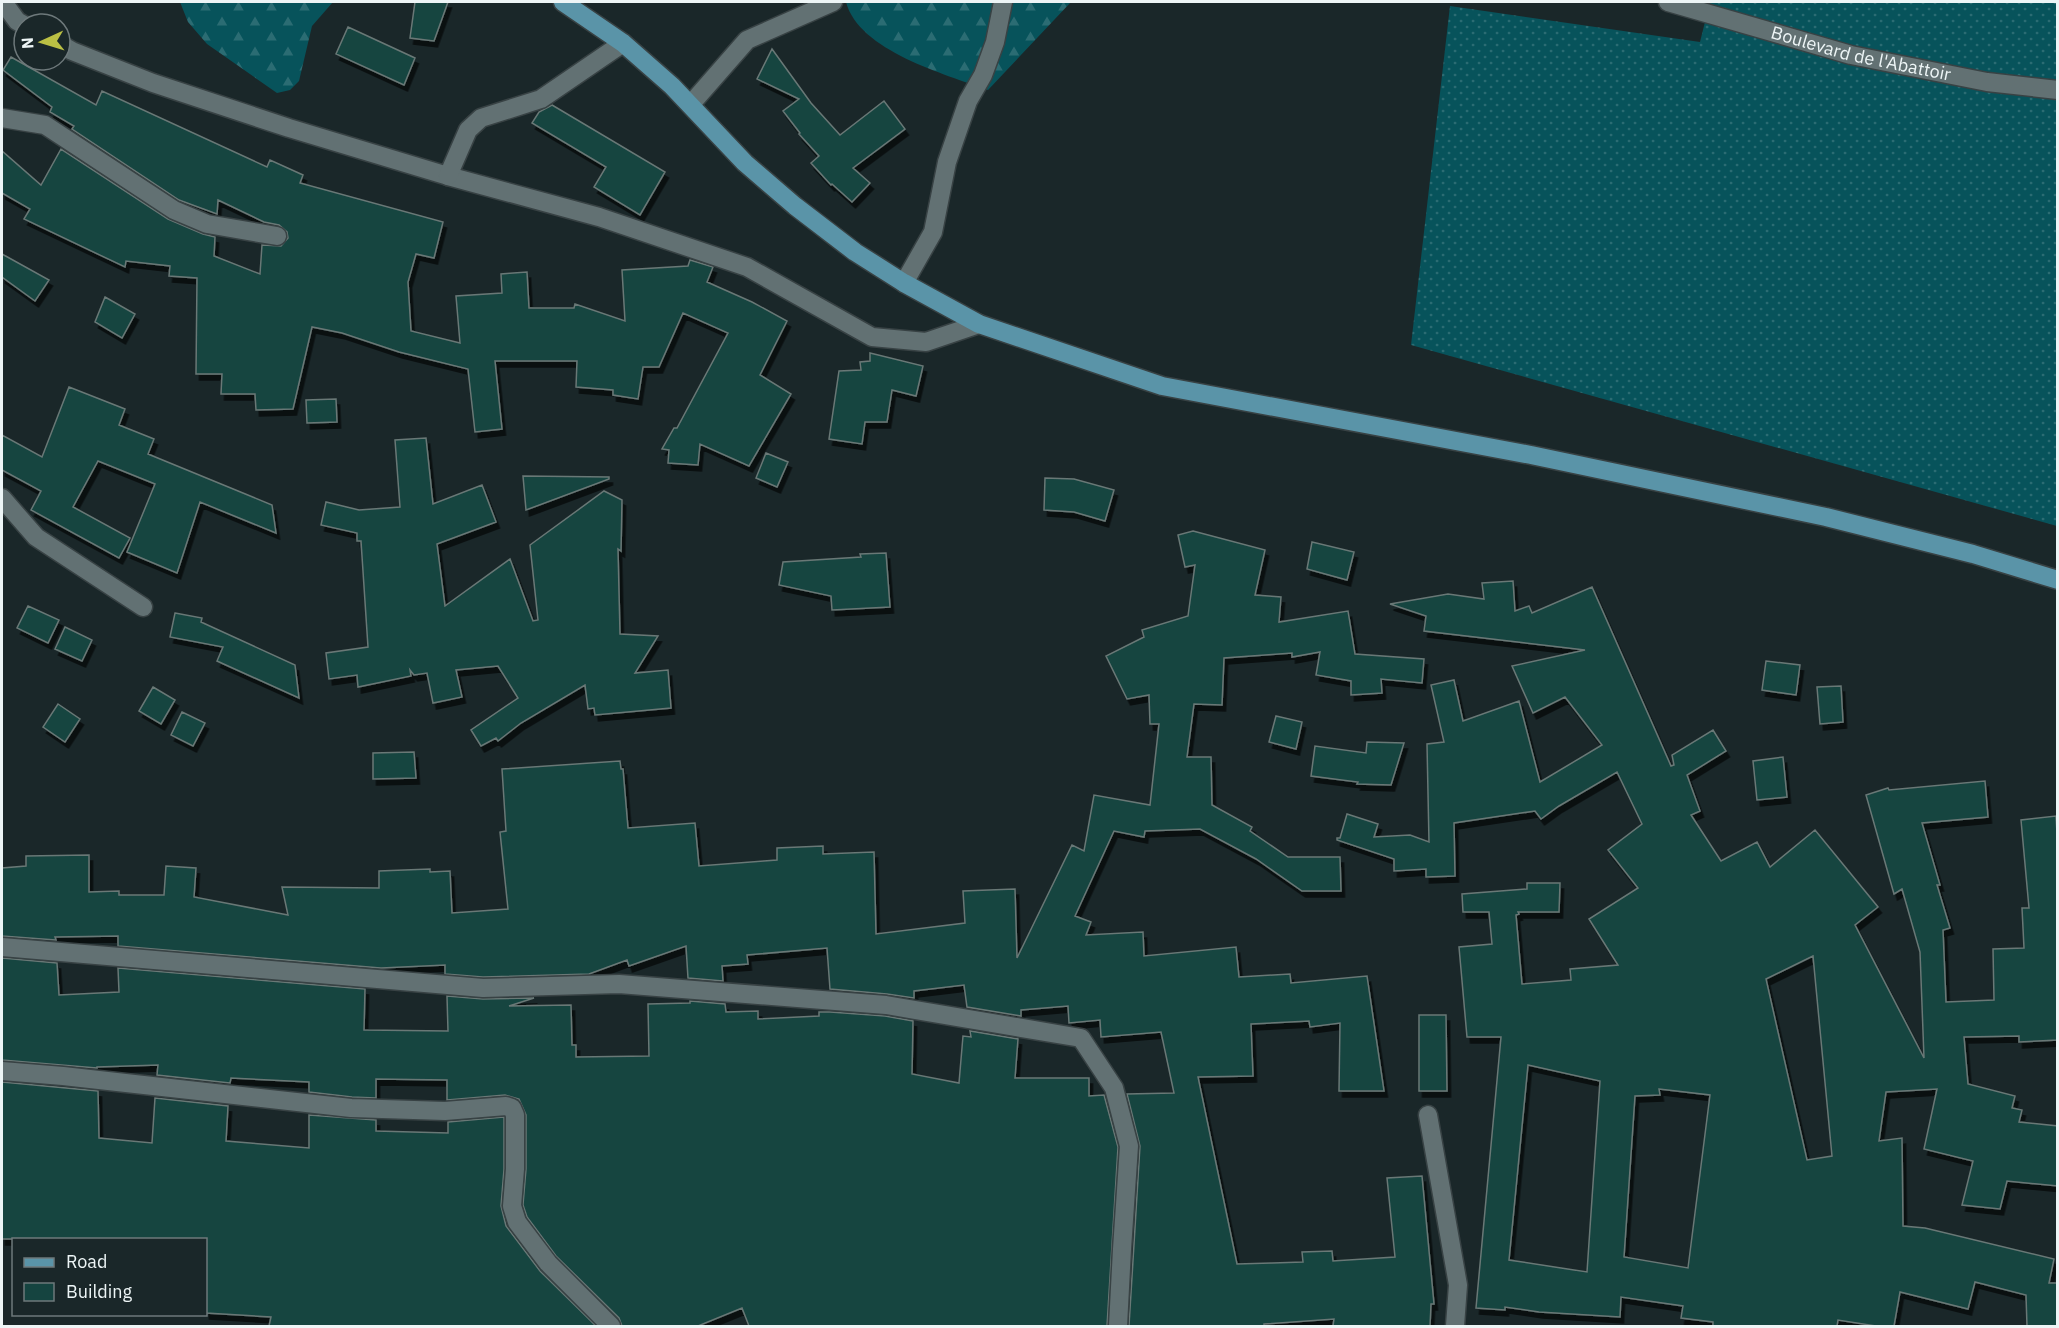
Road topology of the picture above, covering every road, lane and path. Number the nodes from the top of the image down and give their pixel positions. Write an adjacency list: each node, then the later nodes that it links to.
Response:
1 (3, 2): 6 (street)
2 (563, 2): 7 (main road)
3 (833, 2): 10 (street)
4 (1003, 2): 14 (street)
5 (1668, 2): 9 (street, Boulevard de l'Abattoir)
6 (12, 14)
7 (623, 43): 10 (main road); 12 (street)
8 (72, 51): 12 (street)
9 (2058, 90)
10 (691, 104): 14 (main road)
11 (2, 118): 13 (street)
12 (448, 176): 15 (street)
13 (277, 236)
14 (904, 283): 15 (main road)
15 (979, 324): 17 (main road)
16 (2, 498): 18 (street)
17 (2058, 580)
18 (143, 607)
19 (2, 947): 23 (street)
20 (2, 1071): 22 (street)
21 (1428, 1115): 24 (street)
22 (611, 1326)
23 (1119, 1326)
24 (1455, 1326)

